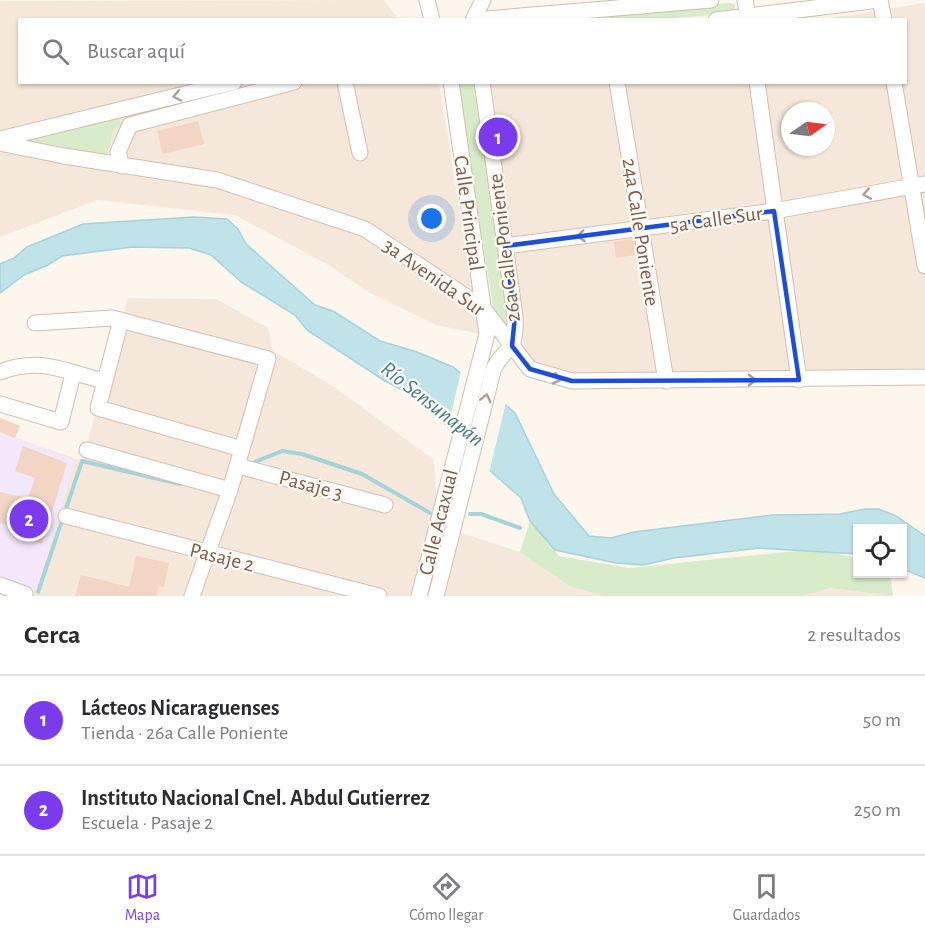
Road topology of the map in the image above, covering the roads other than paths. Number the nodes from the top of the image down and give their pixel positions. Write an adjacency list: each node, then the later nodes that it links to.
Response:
1 (427, 0): 6 (street)
2 (483, 0): 7 (street)
3 (711, 0): 8 (street)
4 (746, 0): 9 (street)
5 (880, 0): 9 (street); 10 (street)
6 (432, 18)
7 (475, 18)
8 (498, 18)
9 (748, 18)
10 (884, 18)
11 (226, 84): 19 (street, one-way to 19)
12 (286, 84): 20 (street)
13 (345, 84): 22 (street)
14 (451, 84): 29 (street, Calle Principal)
15 (482, 84): 27 (street, 26a Calle Poniente)
16 (617, 84): 26 (street, 24a Calle Poniente)
17 (757, 84): 25 (street)
18 (894, 84): 24 (street)
19 (116, 110): 20 (street); 21 (street)
20 (130, 125): 23 (street)
21 (0, 141): 23 (street, 3a Avenida Sur)
22 (360, 153)
23 (122, 166): 29 (street, 3a Avenida Sur)
24 (918, 184): 25 (street, 5a Calle Sur, one-way to 25); 28 (street)
25 (774, 211): 26 (street, 5a Calle Sur); 38 (street)
26 (639, 229): 27 (street, 5a Calle Sur, one-way to 27); 40 (street, 24a Calle Poniente)
27 (505, 246): 32 (street, 26a Calle Poniente)
28 (925, 266)
29 (483, 308): 32 (street, 3a Avenida Sur); 33 (street, Calle Principal)
30 (121, 320): 31 (street); 39 (street); 42 (street)
31 (35, 323)
32 (512, 346): 34 (street, 26a Calle Poniente); 40 (street, 3a Avenida Sur, one-way to 40)
33 (483, 350): 53 (street, Calle Acaxual)
34 (493, 370): 54 (street, Calle Acaxual, one-way to 34)
35 (0, 372): 36 (street)
36 (73, 374): 39 (street); 41 (street)
37 (925, 377): 38 (street, 3a Avenida Sur)
38 (799, 380): 40 (street, 3a Avenida Sur, one-way to 38)
39 (105, 381): 42 (street)
40 (666, 381)
41 (0, 404)
42 (242, 449): 44 (street)
43 (87, 450): 45 (street)
44 (238, 466): 45 (street); 46 (street, Pasaje 3)
45 (230, 490): 48 (street)
46 (385, 505)
47 (66, 516): 48 (street, Pasaje 2)
48 (207, 554): 51 (street); 52 (street, Pasaje 2)
49 (0, 585): 50 (street)
50 (25, 594)
51 (192, 596)
52 (379, 596)
53 (419, 596)
54 (436, 596)

